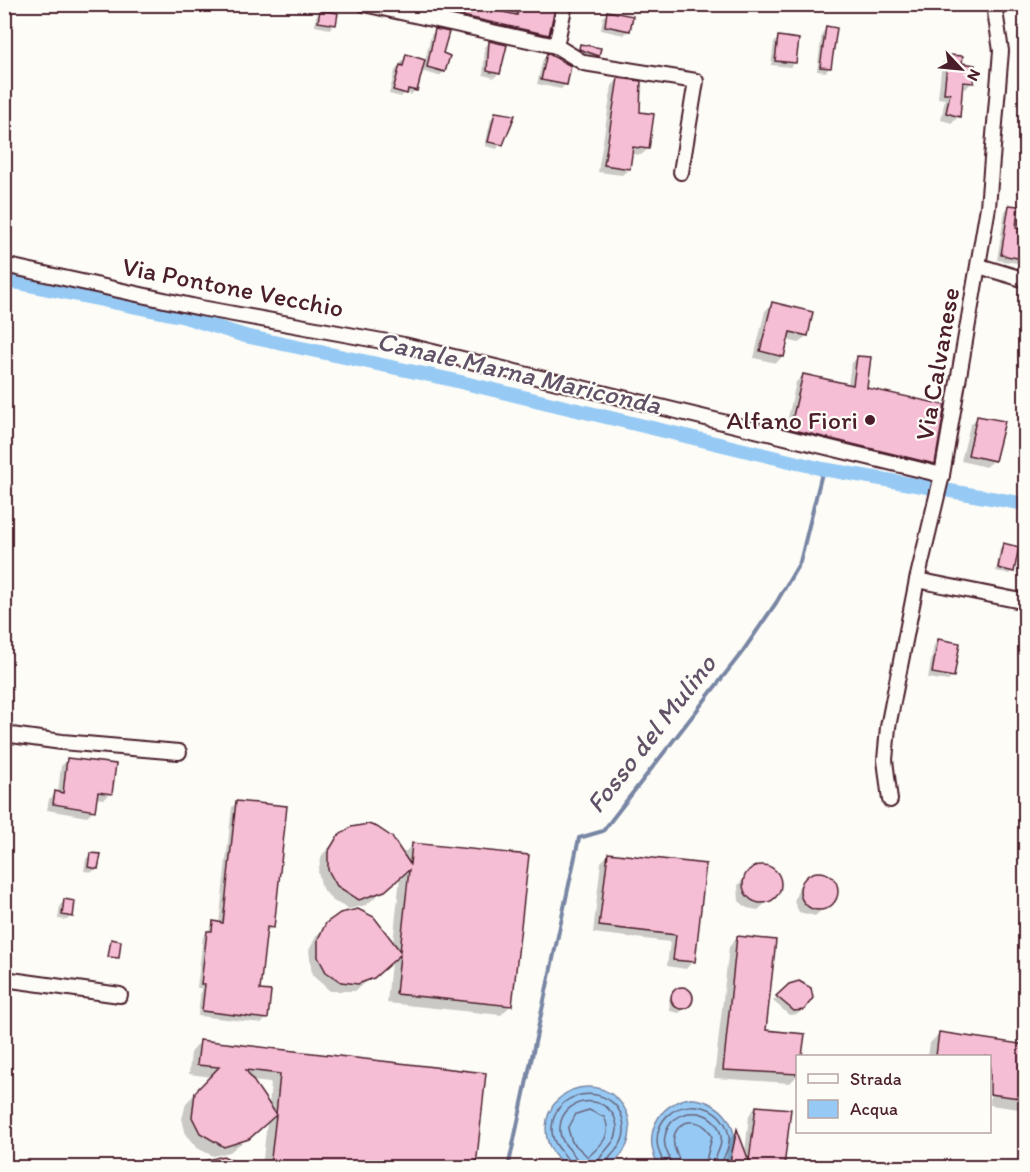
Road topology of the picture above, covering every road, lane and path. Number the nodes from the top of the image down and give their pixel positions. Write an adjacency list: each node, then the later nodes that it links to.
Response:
1 (364, 4): 4 (street)
2 (565, 4): 4 (street)
3 (994, 4): 7 (street, Via Calvanese)
4 (556, 46): 5 (street)
5 (681, 172)
6 (4, 265): 9 (street, Via Pontone Vecchio)
7 (979, 266): 8 (street); 9 (street, Via Calvanese)
8 (1026, 280)
9 (942, 477): 10 (street, Via Calvanese)
10 (917, 580): 11 (street); 14 (street, Via Calvanese)
11 (1026, 602)
12 (4, 734): 13 (street)
13 (179, 752)
14 (890, 800)
15 (4, 979): 16 (street)
16 (120, 995)

